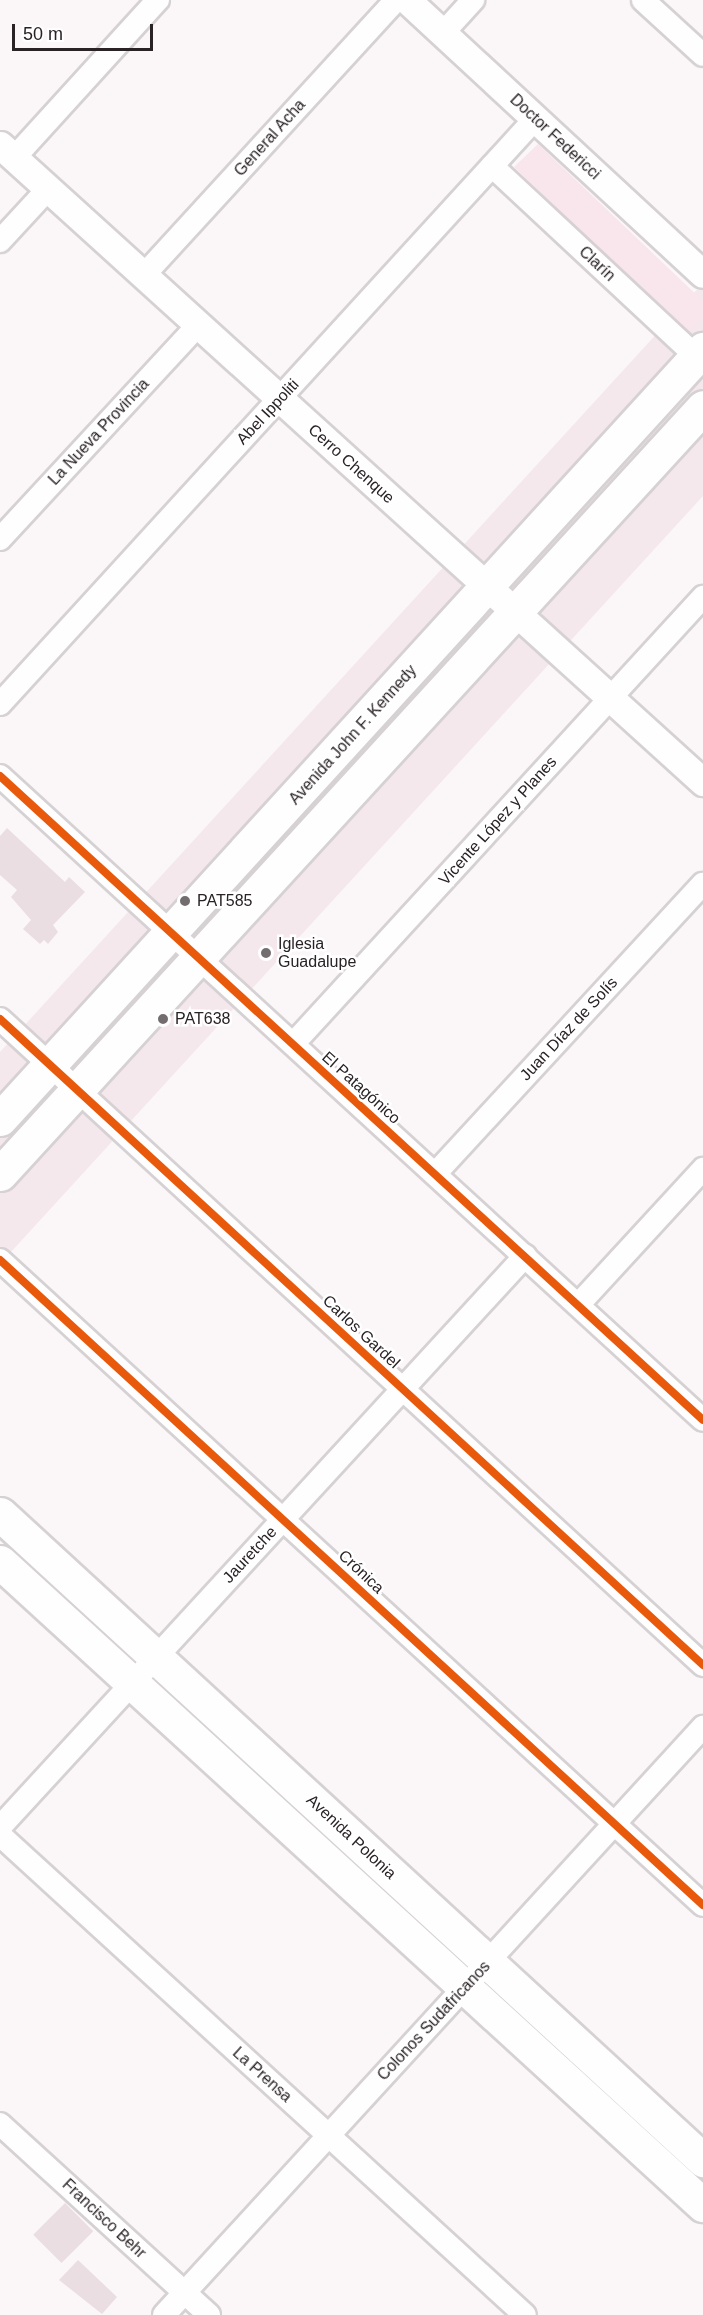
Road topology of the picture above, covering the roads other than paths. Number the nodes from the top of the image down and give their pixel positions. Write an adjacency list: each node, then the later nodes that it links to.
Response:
1 (158, 0): 9 (street)
2 (396, 0): 14 (street, General Acha)
3 (407, 0): 6 (street, Doctor Federicci)
4 (473, 0): 6 (street)
5 (643, 0): 7 (street)
6 (443, 33): 8 (street, Doctor Federicci)
7 (703, 55)
8 (535, 119): 10 (street, Abel Ippoliti); 13 (street, Doctor Federicci)
9 (7, 151): 11 (street, Cerro Chenque)
10 (492, 166): 16 (street, Clarín); 17 (street, Abel Ippoliti)
11 (48, 189): 12 (street); 14 (street, Cerro Chenque)
12 (0, 242)
13 (703, 274)
14 (144, 275): 15 (street, Cerro Chenque)
15 (198, 325): 17 (street, Cerro Chenque); 19 (street, La Nueva Provincia)
16 (701, 354): 20 (main road, Avenida John F. Kennedy)
17 (280, 398): 20 (street, Cerro Chenque); 24 (street, Abel Ippoliti)
18 (703, 407): 22 (main road, Avenida John F. Kennedy)
19 (0, 539)
20 (488, 587): 22 (street, Cerro Chenque); 28 (main road, Avenida John F. Kennedy)
21 (703, 597): 23 (street, Vicente López y Planes)
22 (514, 611): 23 (street, Cerro Chenque); 29 (main road, Avenida John F. Kennedy)
23 (610, 698): 26 (street, Cerro Chenque); 31 (street, Vicente López y Planes)
24 (0, 704)
25 (0, 776): 28 (street, El Patagónico)
26 (703, 782)
27 (703, 884): 37 (street, Juan Díaz de Solís)
28 (171, 933): 29 (street, El Patagónico); 32 (main road, Avenida John F. Kennedy)
29 (197, 956): 31 (street, El Patagónico); 33 (main road, Avenida John F. Kennedy)
30 (0, 1019): 32 (street, Carlos Gardel)
31 (293, 1044): 37 (street, El Patagónico)
32 (51, 1066): 33 (street, Carlos Gardel); 34 (main road, Avenida John F. Kennedy)
33 (76, 1089): 36 (main road, Avenida John F. Kennedy); 41 (street, Carlos Gardel)
34 (0, 1119)
35 (703, 1169): 40 (street)
36 (0, 1174)
37 (435, 1174): 38 (street, El Patagónico)
38 (525, 1256): 40 (street, El Patagónico); 41 (street, Jauretche)
39 (0, 1260): 44 (street, Crónica)
40 (578, 1305): 42 (street, El Patagónico)
41 (402, 1389): 44 (street, Jauretche); 47 (street, Carlos Gardel)
42 (703, 1420)
43 (0, 1514): 46 (main road, Avenida Polonia)
44 (283, 1519): 46 (street, Jauretche); 50 (street, Crónica)
45 (0, 1562): 48 (main road, Avenida Polonia)
46 (156, 1657): 48 (street, Jauretche); 54 (main road, Avenida Polonia)
47 (703, 1665)
48 (132, 1683): 51 (street, Jauretche); 55 (main road, Avenida Polonia)
49 (703, 1727): 50 (street, Colonos Sudafricanos)
50 (615, 1824): 53 (street, Crónica); 54 (street, Colonos Sudafricanos)
51 (0, 1827)
52 (0, 1835): 57 (street, La Prensa)
53 (703, 1905)
54 (488, 1962): 55 (street, Colonos Sudafricanos); 58 (main road, Avenida Polonia)
55 (465, 1987): 57 (street, Colonos Sudafricanos); 59 (main road, Avenida Polonia)
56 (0, 2124): 60 (street, Francisco Behr)
57 (329, 2136): 60 (street, Colonos Sudafricanos); 63 (street, La Prensa)
58 (703, 2160)
59 (703, 2205)
60 (185, 2293): 61 (street, Colonos Sudafricanos); 62 (street, Francisco Behr)
61 (164, 2315)
62 (209, 2315)
63 (525, 2315)

